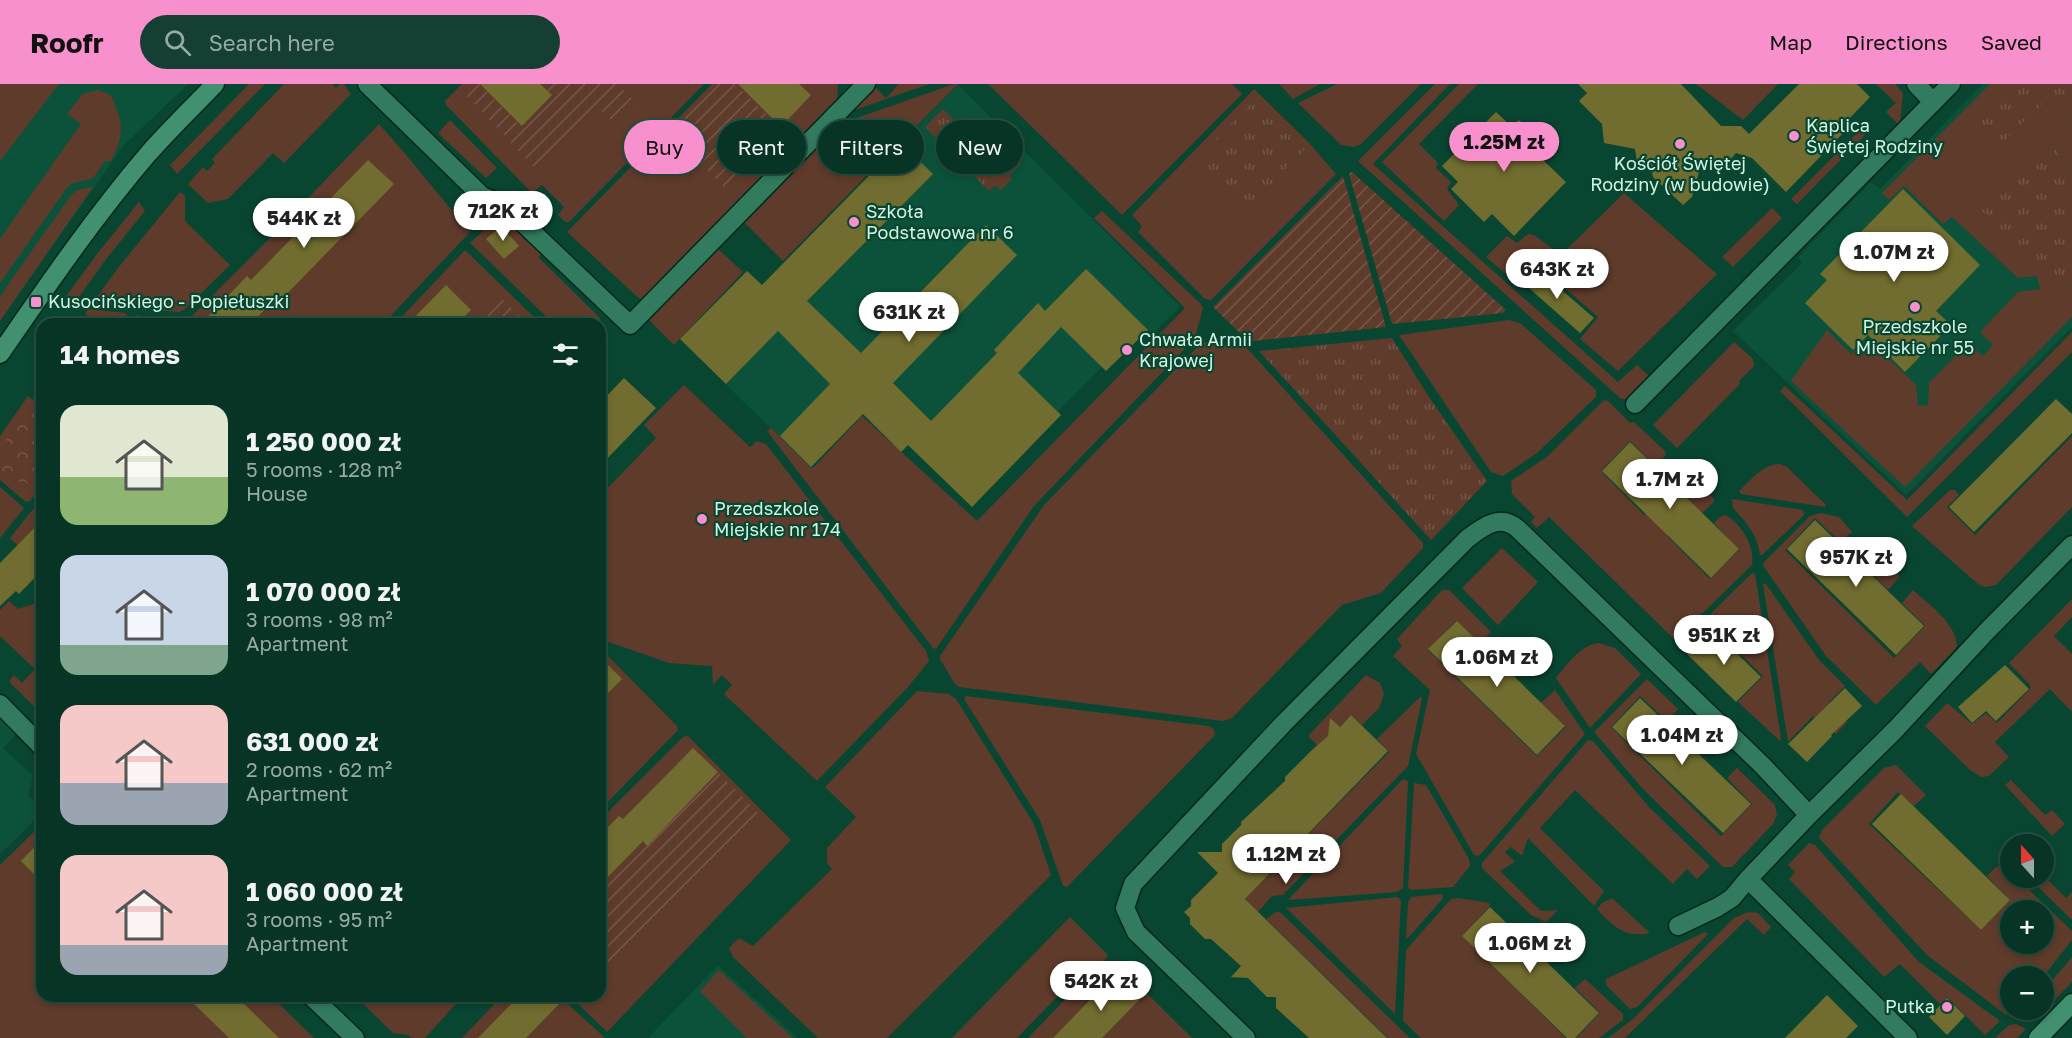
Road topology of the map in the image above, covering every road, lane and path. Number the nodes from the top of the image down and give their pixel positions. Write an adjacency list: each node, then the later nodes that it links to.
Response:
1 (215, 84): 7 (street)
2 (367, 84): 3 (street)
3 (866, 84)
4 (1916, 84): 6 (street)
5 (1951, 84): 6 (street)
6 (1933, 102): 8 (street)
7 (0, 354)
8 (1635, 404)
9 (2072, 545): 12 (street)
10 (0, 704): 11 (street)
11 (36, 741)
12 (1809, 814): 13 (street); 18 (street)
13 (1748, 879): 14 (street); 19 (street)
14 (1678, 926)
15 (317, 1002): 17 (street)
16 (2072, 1003): 20 (street)
17 (355, 1038)
18 (1246, 1038)
19 (1908, 1038)
20 (2038, 1038)

